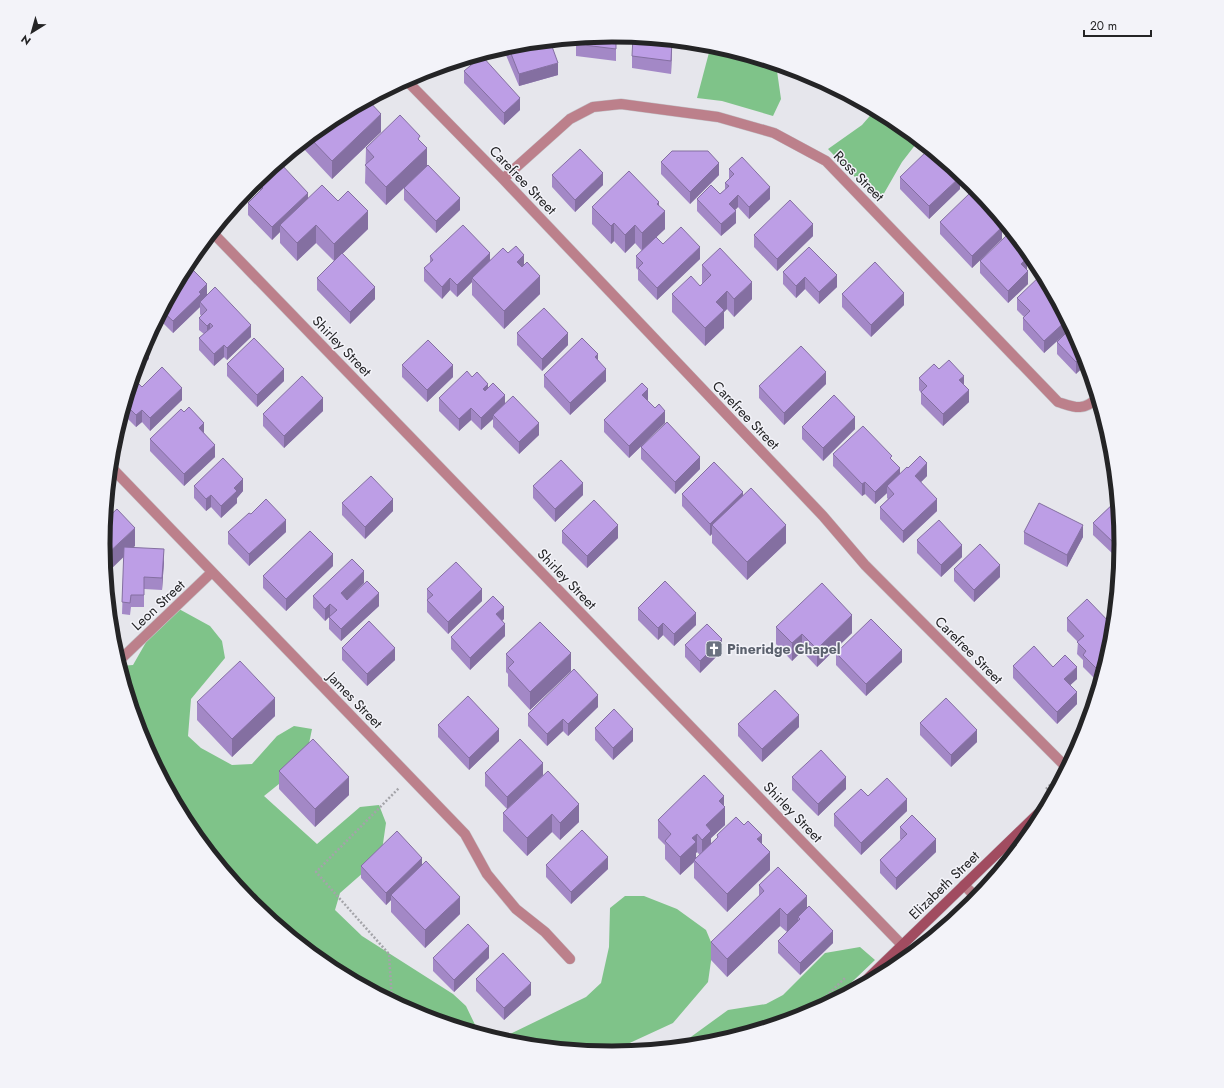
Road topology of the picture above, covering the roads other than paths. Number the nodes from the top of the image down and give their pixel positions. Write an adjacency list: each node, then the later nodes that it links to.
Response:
1 (410, 84): 2 (street, Carefree Street)
2 (503, 179): 4 (street, Ross Street); 8 (street, Carefree Street)
3 (216, 236): 12 (street, Shirley Street)
4 (1093, 402)
5 (115, 471): 6 (street, James Street)
6 (212, 572): 7 (street, Leon Street); 13 (street, James Street)
7 (123, 657)
8 (1063, 764)
9 (1030, 821): 10 (street, Elizabeth Street)
10 (964, 885): 11 (street); 12 (street, Elizabeth Street)
11 (972, 893)
12 (902, 945): 14 (street, Elizabeth Street)
13 (570, 959)
14 (877, 970)

